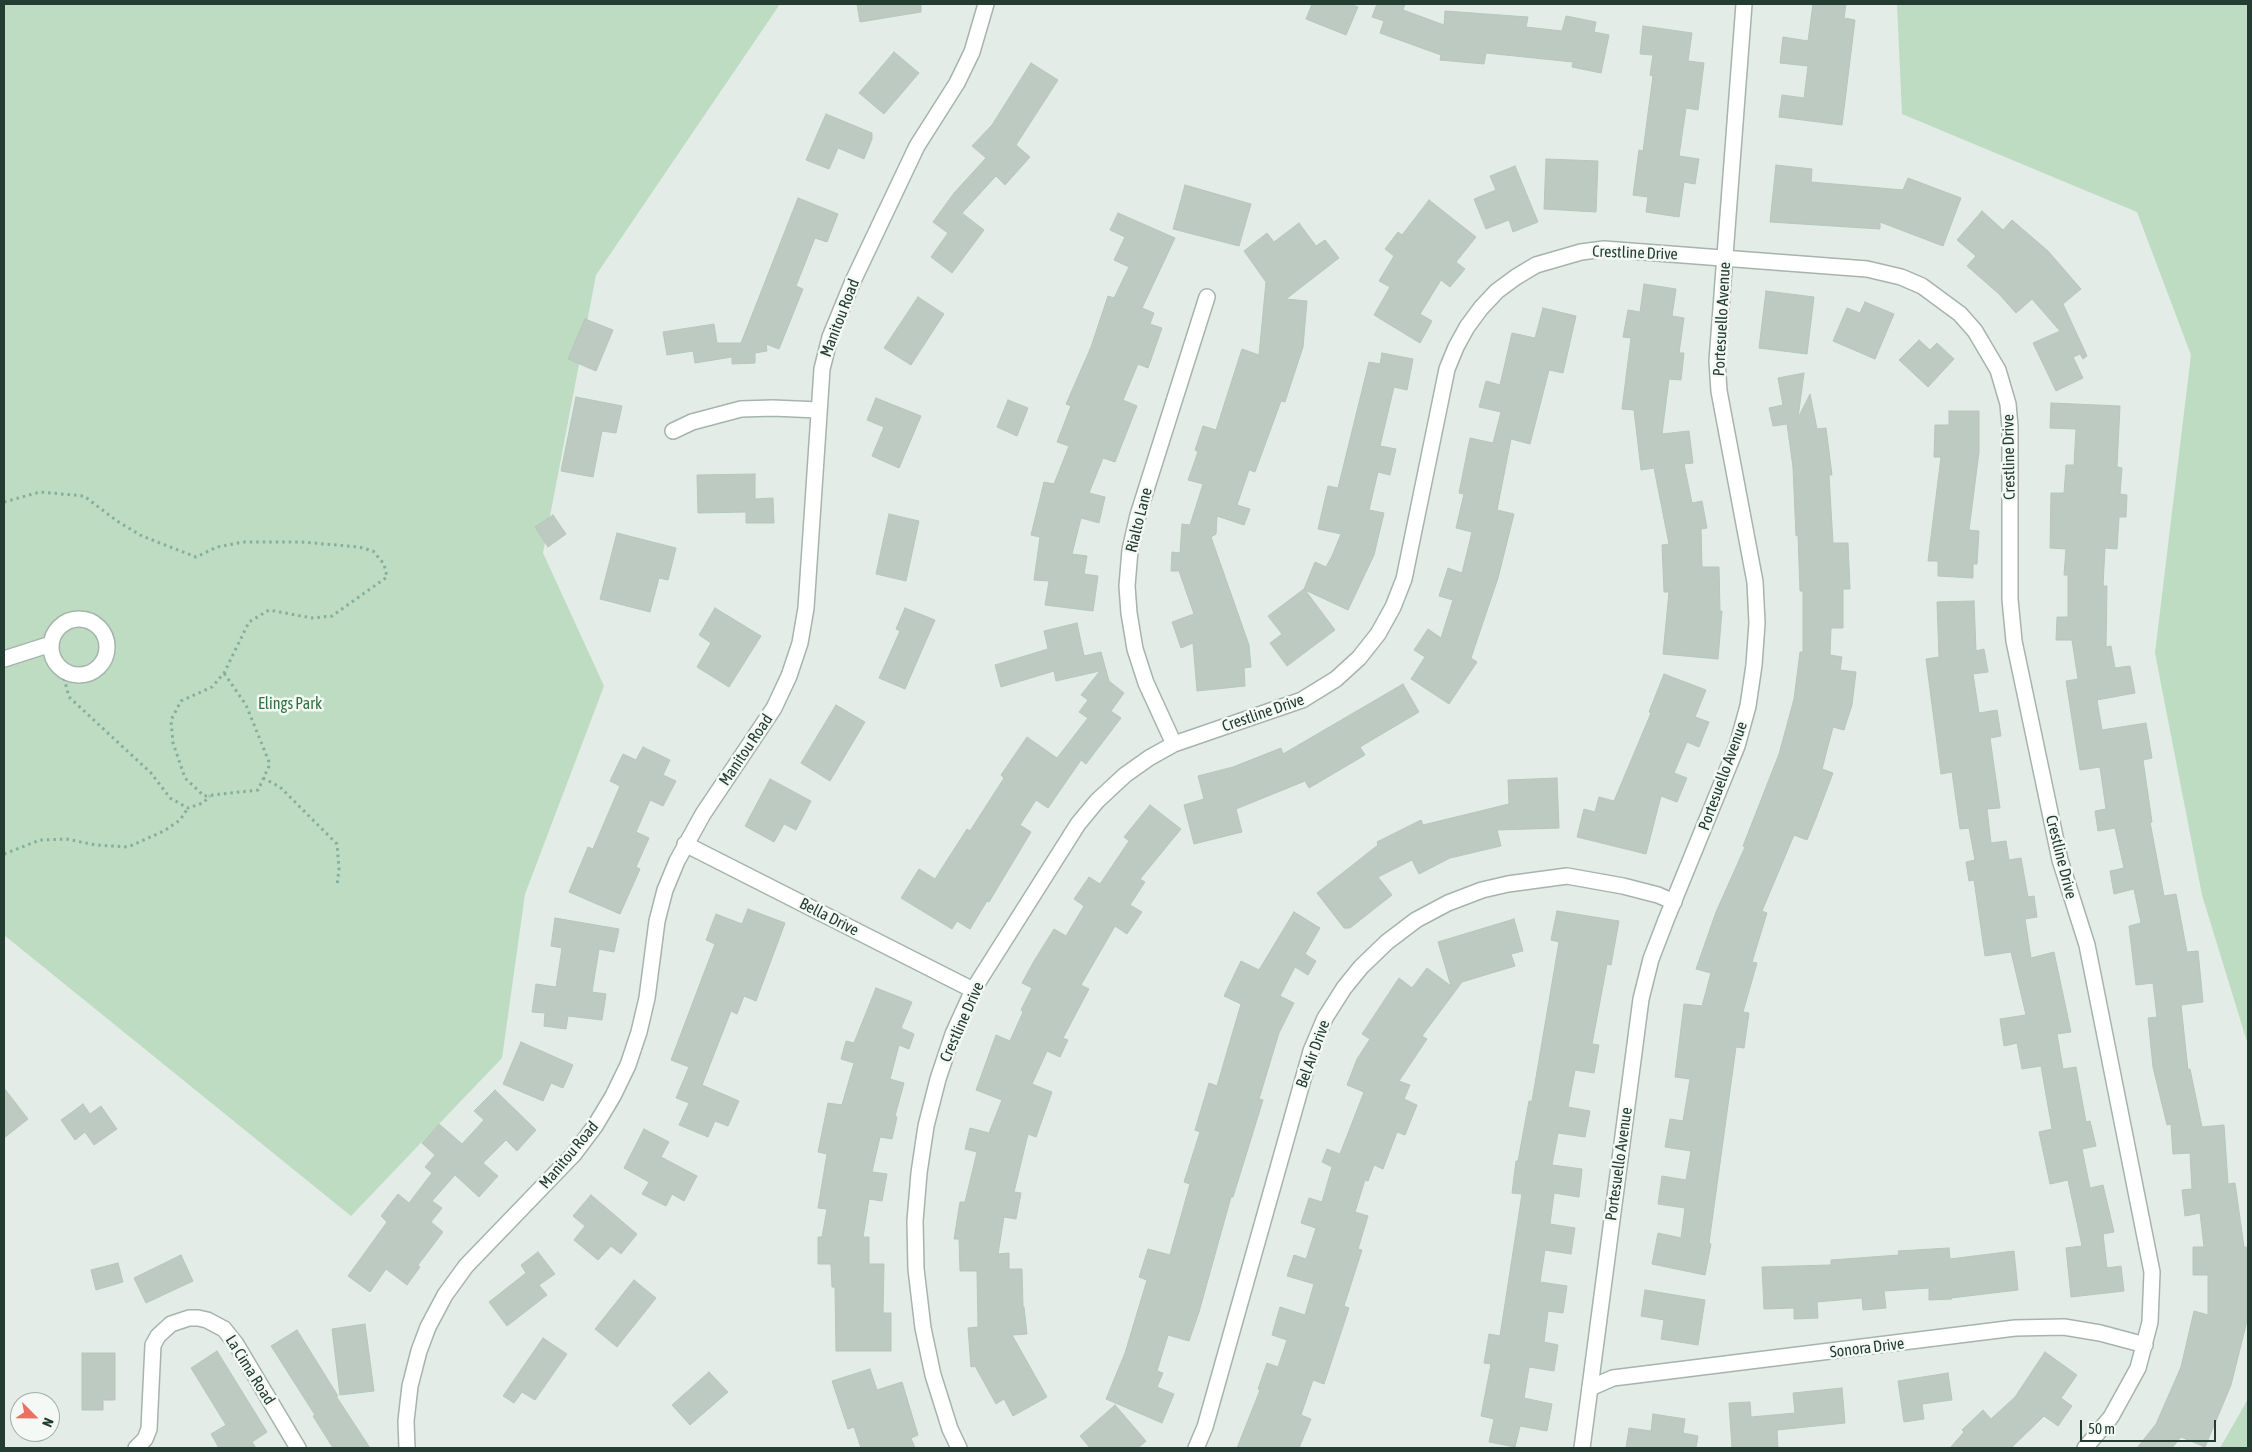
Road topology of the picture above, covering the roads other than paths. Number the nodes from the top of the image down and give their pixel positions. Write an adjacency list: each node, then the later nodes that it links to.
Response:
1 (986, 4): 5 (street, Manitou Road)
2 (1744, 4): 3 (street, Portesuello Avenue)
3 (1725, 257): 9 (street, Crestline Drive); 11 (street, Portesuello Avenue); 13 (street, Crestline Drive)
4 (1206, 297): 9 (street, Rialto Lane)
5 (818, 410): 6 (street); 10 (street, Manitou Road)
6 (673, 430)
7 (51, 644): 7 (street); 8 (street)
8 (4, 659)
9 (1174, 744): 12 (street, Crestline Drive)
10 (684, 844): 12 (street, Bella Drive); 17 (street, Manitou Road)
11 (1674, 902): 14 (street, Portesuello Avenue); 19 (street, Bel Air Drive)
12 (973, 990): 18 (street, Crestline Drive)
13 (2145, 1346): 14 (street, Sonora Drive); 21 (street, Crestline Drive)
14 (1590, 1388): 20 (street, Portesuello Avenue)
15 (136, 1448): 16 (street, La Cima Road)
16 (298, 1448)
17 (407, 1448)
18 (959, 1448)
19 (1196, 1448)
20 (1582, 1448)
21 (2085, 1448)

